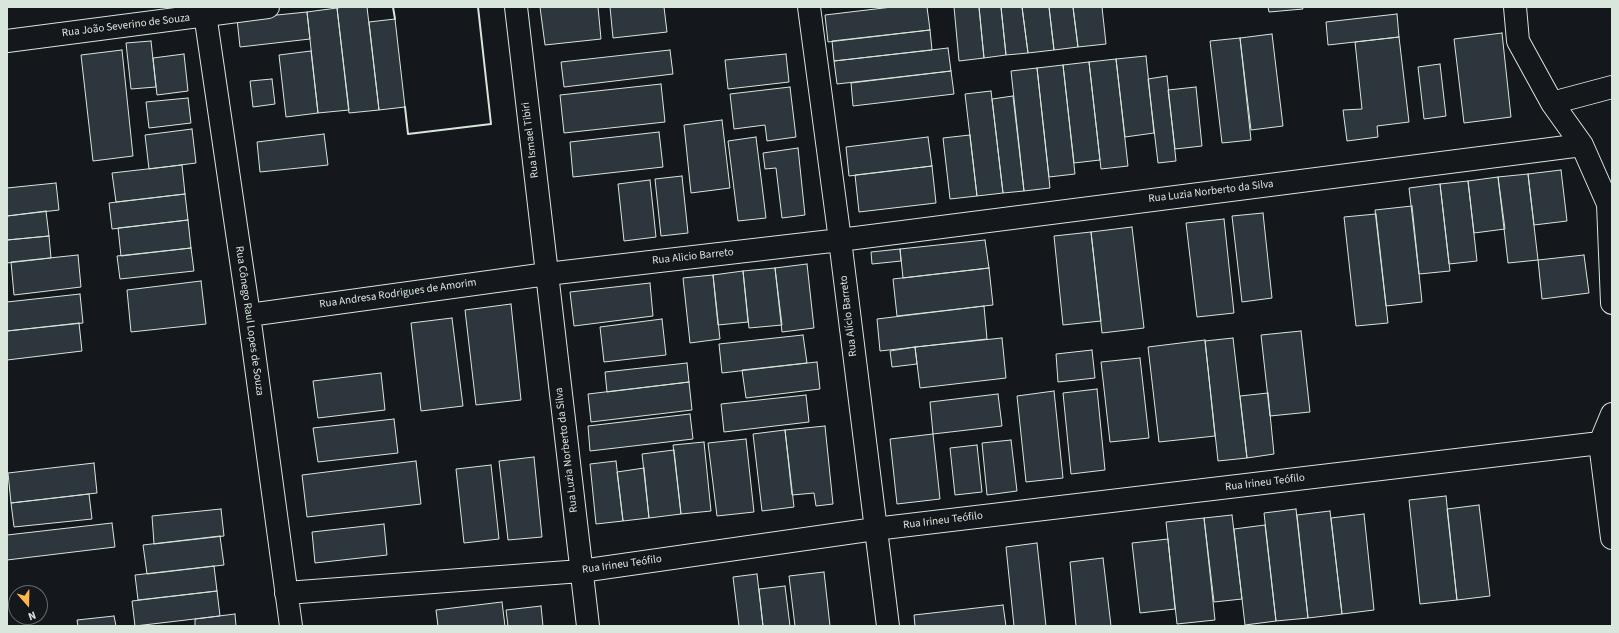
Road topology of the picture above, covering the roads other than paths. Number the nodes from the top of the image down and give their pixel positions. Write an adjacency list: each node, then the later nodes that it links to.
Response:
1 (268, 7): 5 (street, Rua João Severino de Souza)
2 (516, 7): 11 (street, Rua Ismael Tibiri)
3 (809, 7): 10 (street, Rua Alício Barreto)
4 (1515, 7): 8 (street)
5 (205, 11): 6 (street, Rua João Severino de Souza); 13 (street, Rua Cônego Raul Lopes de Souza)
6 (7, 41)
7 (1612, 87): 8 (street)
8 (1552, 103): 9 (street)
9 (1582, 145): 10 (street, Rua Luzia Norberto da Silva); 12 (street)
10 (840, 240): 11 (street, Rua Alicio Barreto); 16 (street, Rua Alício Barreto)
11 (547, 274): 13 (street, Rua Andresa Rodrigues de Amorim); 18 (street, Rua Luzia Norberto da Silva)
12 (1612, 303)
13 (249, 315): 19 (street, Rua Cônego Raul Lopes de Souza)
14 (1612, 414): 15 (street)
15 (1600, 443): 16 (street, Rua Irineu Teófilo); 17 (street)
16 (875, 529): 18 (street, Rua Irineu Teófilo); 22 (street, Rua Alício Barreto)
17 (1612, 538)
18 (581, 571): 19 (street, Rua Irineu Teófilo); 21 (street, Rua Luzia Norberto da Silva)
19 (286, 593): 20 (street, Rua Cônego Raul Lopes de Souza)
20 (291, 626)
21 (588, 626)
22 (888, 626)

